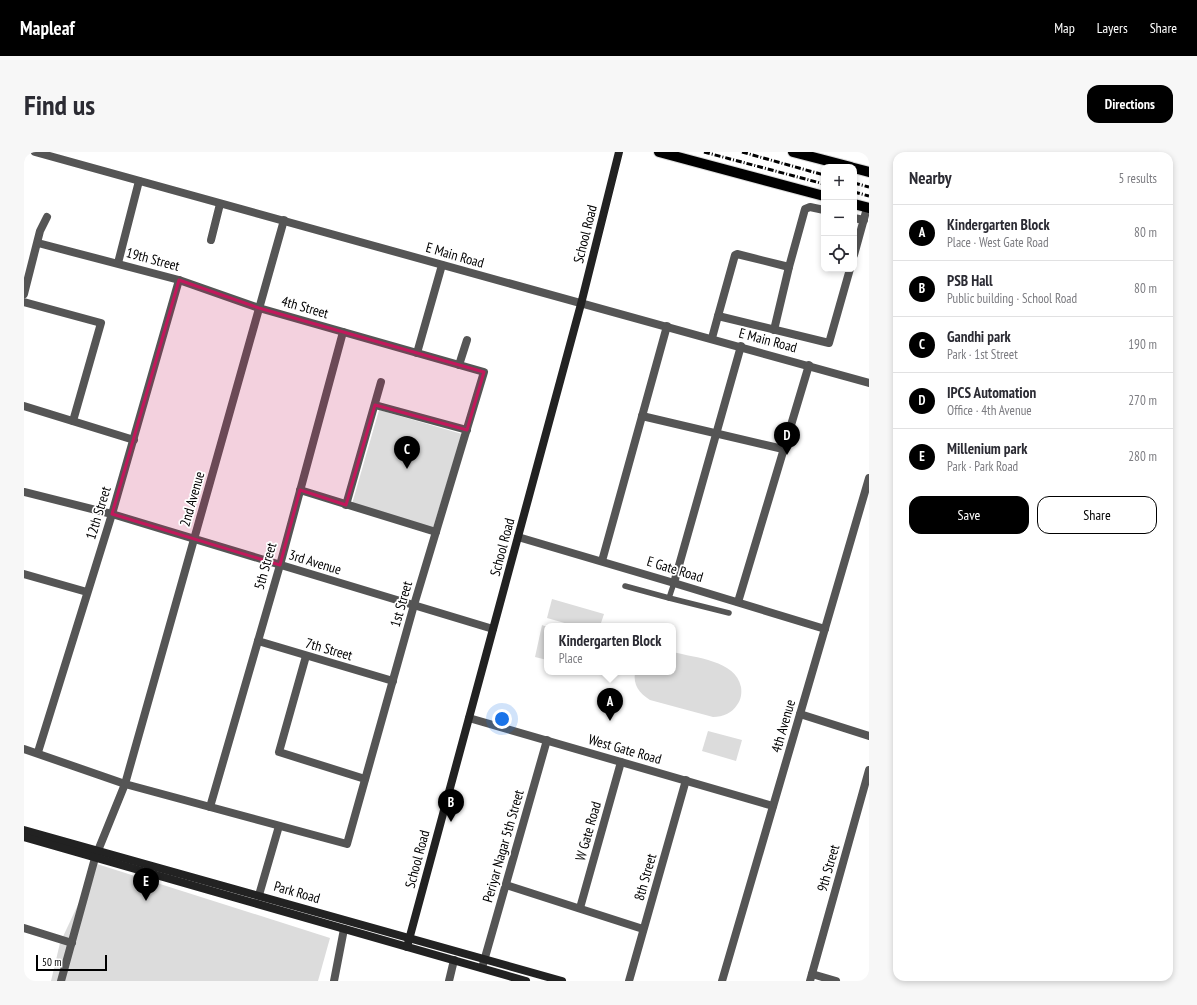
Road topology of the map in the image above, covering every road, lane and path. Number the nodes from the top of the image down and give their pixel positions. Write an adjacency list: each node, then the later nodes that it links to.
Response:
1 (35, 152): 8 (street, E Main Road)
2 (619, 152): 28 (street, School Road)
3 (659, 152): 9 (main road)
4 (793, 152): 5 (main road)
5 (841, 164)
6 (857, 168): 7 (main road)
7 (869, 172)
8 (139, 181): 10 (street, E Main Road); 21 (street)
9 (821, 195)
10 (220, 204): 16 (street, E Main Road); 18 (street)
11 (857, 205): 12 (main road)
12 (868, 208): 17 (street)
13 (821, 209): 23 (street)
14 (47, 217): 19 (street)
15 (857, 219): 17 (street)
16 (284, 220): 22 (street, E Main Road); 29 (street, 2nd Avenue)
17 (864, 220): 20 (street)
18 (211, 240)
19 (38, 243): 21 (street, 19th Street); 26 (street)
20 (857, 244)
21 (118, 263): 25 (street, 19th Street)
22 (442, 265): 28 (street, E Main Road); 37 (street)
23 (789, 267): 30 (street); 32 (street)
24 (849, 272): 32 (street)
25 (179, 280): 29 (street, 19th Street); 48 (street, 12th Street)
26 (24, 294)
27 (24, 302): 45 (street)
28 (581, 304): 31 (street, E Main Road); 56 (street, School Road)
29 (259, 308): 33 (street, 4th Street); 57 (street, 2nd Avenue)
30 (718, 316): 32 (street); 34 (street)
31 (667, 326): 34 (street, E Main Road); 44 (street)
32 (774, 330)
33 (343, 332): 37 (street); 51 (street, 5th Street)
34 (712, 338): 36 (street, E Main Road)
35 (467, 340): 38 (street)
36 (741, 346): 39 (street, E Main Road); 47 (street)
37 (417, 353): 38 (street)
38 (459, 365): 46 (street, 1st Street)
39 (810, 365): 41 (street, E Main Road); 49 (street)
40 (381, 382): 42 (street)
41 (869, 383)
42 (375, 405): 46 (street); 53 (street)
43 (24, 406): 45 (street)
44 (642, 416): 47 (street); 58 (street)
45 (74, 421): 48 (street)
46 (467, 430): 55 (street, 1st Street)
47 (718, 432): 49 (street); 61 (street)
48 (134, 440): 54 (street, 12th Street)
49 (783, 449): 65 (street)
50 (869, 478): 69 (street, 4th Avenue)
51 (300, 490): 53 (street); 59 (street, 5th Street)
52 (24, 492): 54 (street, 3rd Avenue)
53 (346, 505): 55 (street)
54 (112, 514): 57 (street, 3rd Avenue); 63 (street, 12th Street)
55 (436, 532): 66 (street, 1st Street)
56 (518, 537): 58 (street, E Gate Road); 68 (street, School Road)
57 (194, 539): 59 (street, 3rd Avenue); 83 (street, 2nd Avenue)
58 (602, 561): 61 (street, E Gate Road)
59 (280, 565): 66 (street, 3rd Avenue); 70 (street, 5th Street)
60 (24, 574): 63 (street)
61 (674, 582): 64 (lane); 65 (street, E Gate Road)
62 (625, 586): 64 (lane)
63 (87, 592): 78 (street, 12th Street)
64 (669, 598): 67 (lane)
65 (738, 602): 69 (street, E Gate Road)
66 (414, 605): 68 (street, 3rd Avenue); 72 (street, 1st Street)
67 (729, 613)
68 (493, 629): 74 (street, School Road)
69 (825, 629): 73 (street, 4th Avenue)
70 (258, 641): 71 (street, 7th Street); 85 (street, 5th Street)
71 (306, 656): 72 (street, 7th Street); 81 (street)
72 (393, 681): 81 (street, 1st Street)
73 (800, 714): 75 (street); 84 (street, 4th Avenue)
74 (469, 718): 76 (street, West Gate Road); 96 (street, School Road)
75 (869, 736)
76 (547, 740): 79 (street, West Gate Road); 90 (street, Periyar Nagar 5th Street)
77 (24, 748): 78 (street)
78 (38, 752): 83 (street)
79 (621, 762): 82 (street, West Gate Road); 92 (street, W Gate Road)
80 (869, 770): 102 (street, 9th Street)
81 (365, 779): 86 (street, 1st Street)
82 (686, 780): 84 (street, West Gate Road); 94 (street, 8th Street)
83 (125, 784): 85 (street); 89 (street, 2nd Avenue)
84 (773, 806): 109 (street, 4th Avenue)
85 (210, 807): 86 (street)
86 (279, 826): 91 (street)
87 (24, 830): 89 (street, Park Road)
88 (24, 837): 89 (street, Park Road)
89 (97, 854): 91 (street, Park Road); 95 (street, Park Road); 97 (street, 2nd Avenue)
90 (506, 885): 92 (street); 99 (street, Periyar Nagar 5th Street)
91 (259, 895): 96 (street, Park Road)
92 (580, 908): 94 (street)
93 (24, 928): 97 (street)
94 (644, 928): 108 (street, 8th Street)
95 (344, 929): 98 (street, Park Road); 104 (street)
96 (409, 938): 98 (street, School Road); 99 (street, Park Road)
97 (72, 943): 103 (street, 2nd Avenue)
98 (406, 947): 100 (street, Park Road)
99 (485, 959): 101 (street, Periyar Nagar 5th Street); 107 (street, Park Road)
100 (454, 960): 101 (street, Park Road); 105 (street)
101 (482, 968): 106 (street, Park Road)
102 (811, 977): 110 (street)
103 (61, 981)
104 (334, 981)
105 (449, 981)
106 (526, 981)
107 (562, 981)
108 (629, 981)
109 (722, 981)
110 (836, 981)

